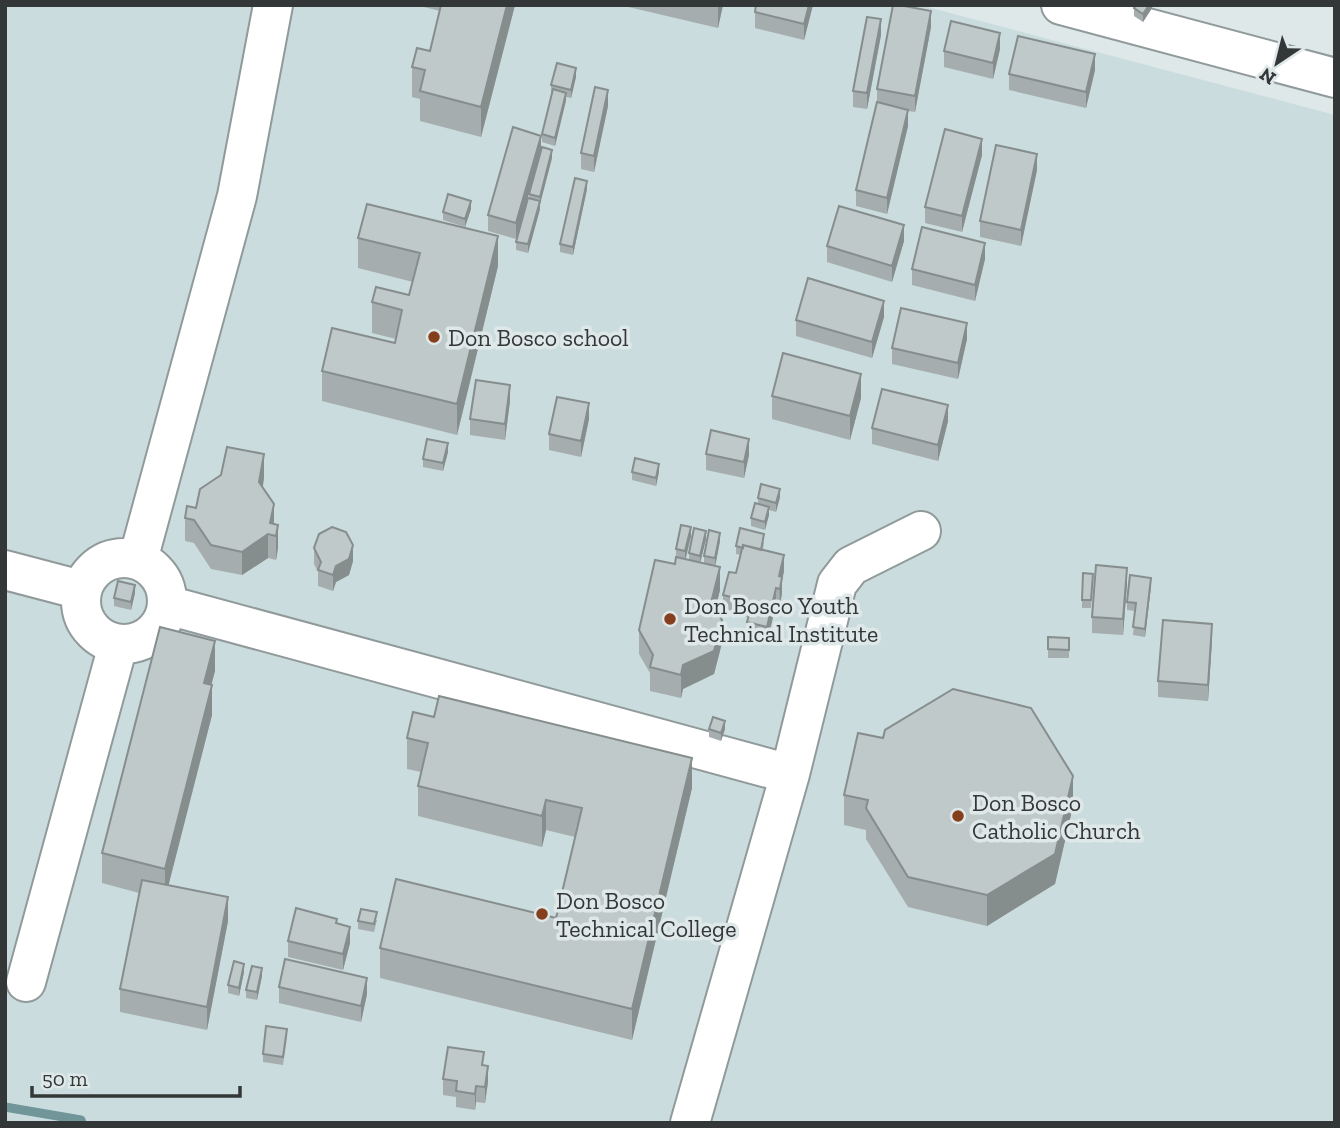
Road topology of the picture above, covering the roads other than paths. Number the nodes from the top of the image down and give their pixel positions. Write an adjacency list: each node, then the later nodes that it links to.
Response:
1 (273, 5): 5 (street)
2 (1060, 5): 3 (street)
3 (1335, 78)
4 (921, 531): 10 (street)
5 (138, 560): 7 (street); 8 (street)
6 (5, 570): 7 (street)
7 (81, 590): 9 (street)
8 (167, 605): 9 (street); 10 (street)
9 (118, 645): 11 (street)
10 (790, 774): 12 (street)
11 (26, 982)
12 (690, 1123)

